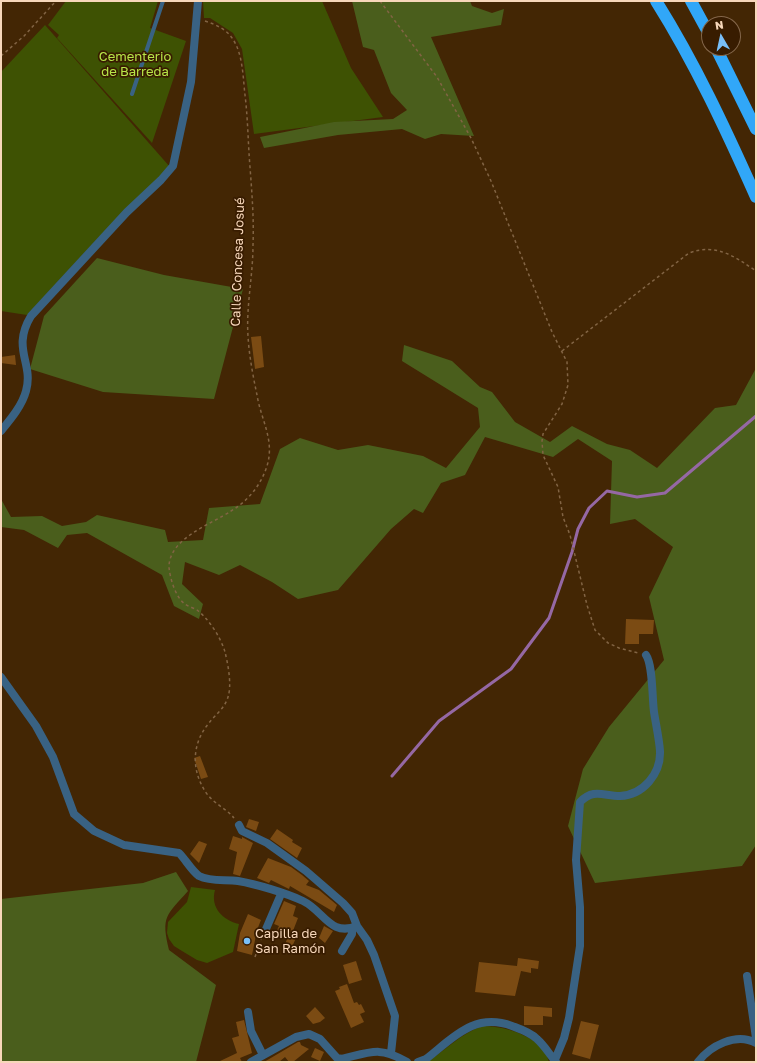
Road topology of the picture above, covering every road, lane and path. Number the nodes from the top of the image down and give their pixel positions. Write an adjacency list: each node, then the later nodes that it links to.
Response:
1 (56, 1): 9 (path)
2 (163, 1): 11 (lane)
3 (198, 1): 8 (street)
4 (380, 1): 15 (path)
5 (656, 1): 13 (highway)
6 (691, 1): 7 (highway)
7 (701, 19)
8 (197, 20): 16 (street); 19 (path, Calle Concesa Josué)
9 (1, 56)
10 (720, 56): 12 (highway)
11 (132, 94)
12 (756, 128)
13 (756, 197)
14 (756, 271): 15 (path)
15 (562, 350): 17 (path)
16 (1, 431)
17 (646, 655): 32 (street)
18 (1, 677): 20 (street)
19 (239, 825): 21 (street)
20 (281, 894): 21 (street); 22 (street)
21 (355, 927): 23 (street); 29 (street)
22 (266, 929): 24 (path)
23 (342, 951)
24 (255, 957)
25 (747, 976): 27 (street)
26 (248, 1012): 30 (street)
27 (756, 1038)
28 (756, 1043): 36 (street)
29 (391, 1053): 31 (street); 34 (street)
30 (263, 1055): 31 (street); 33 (street)
31 (335, 1060)
32 (555, 1061): 35 (street)
33 (251, 1062)
34 (407, 1062)
35 (418, 1062)
36 (698, 1062)

